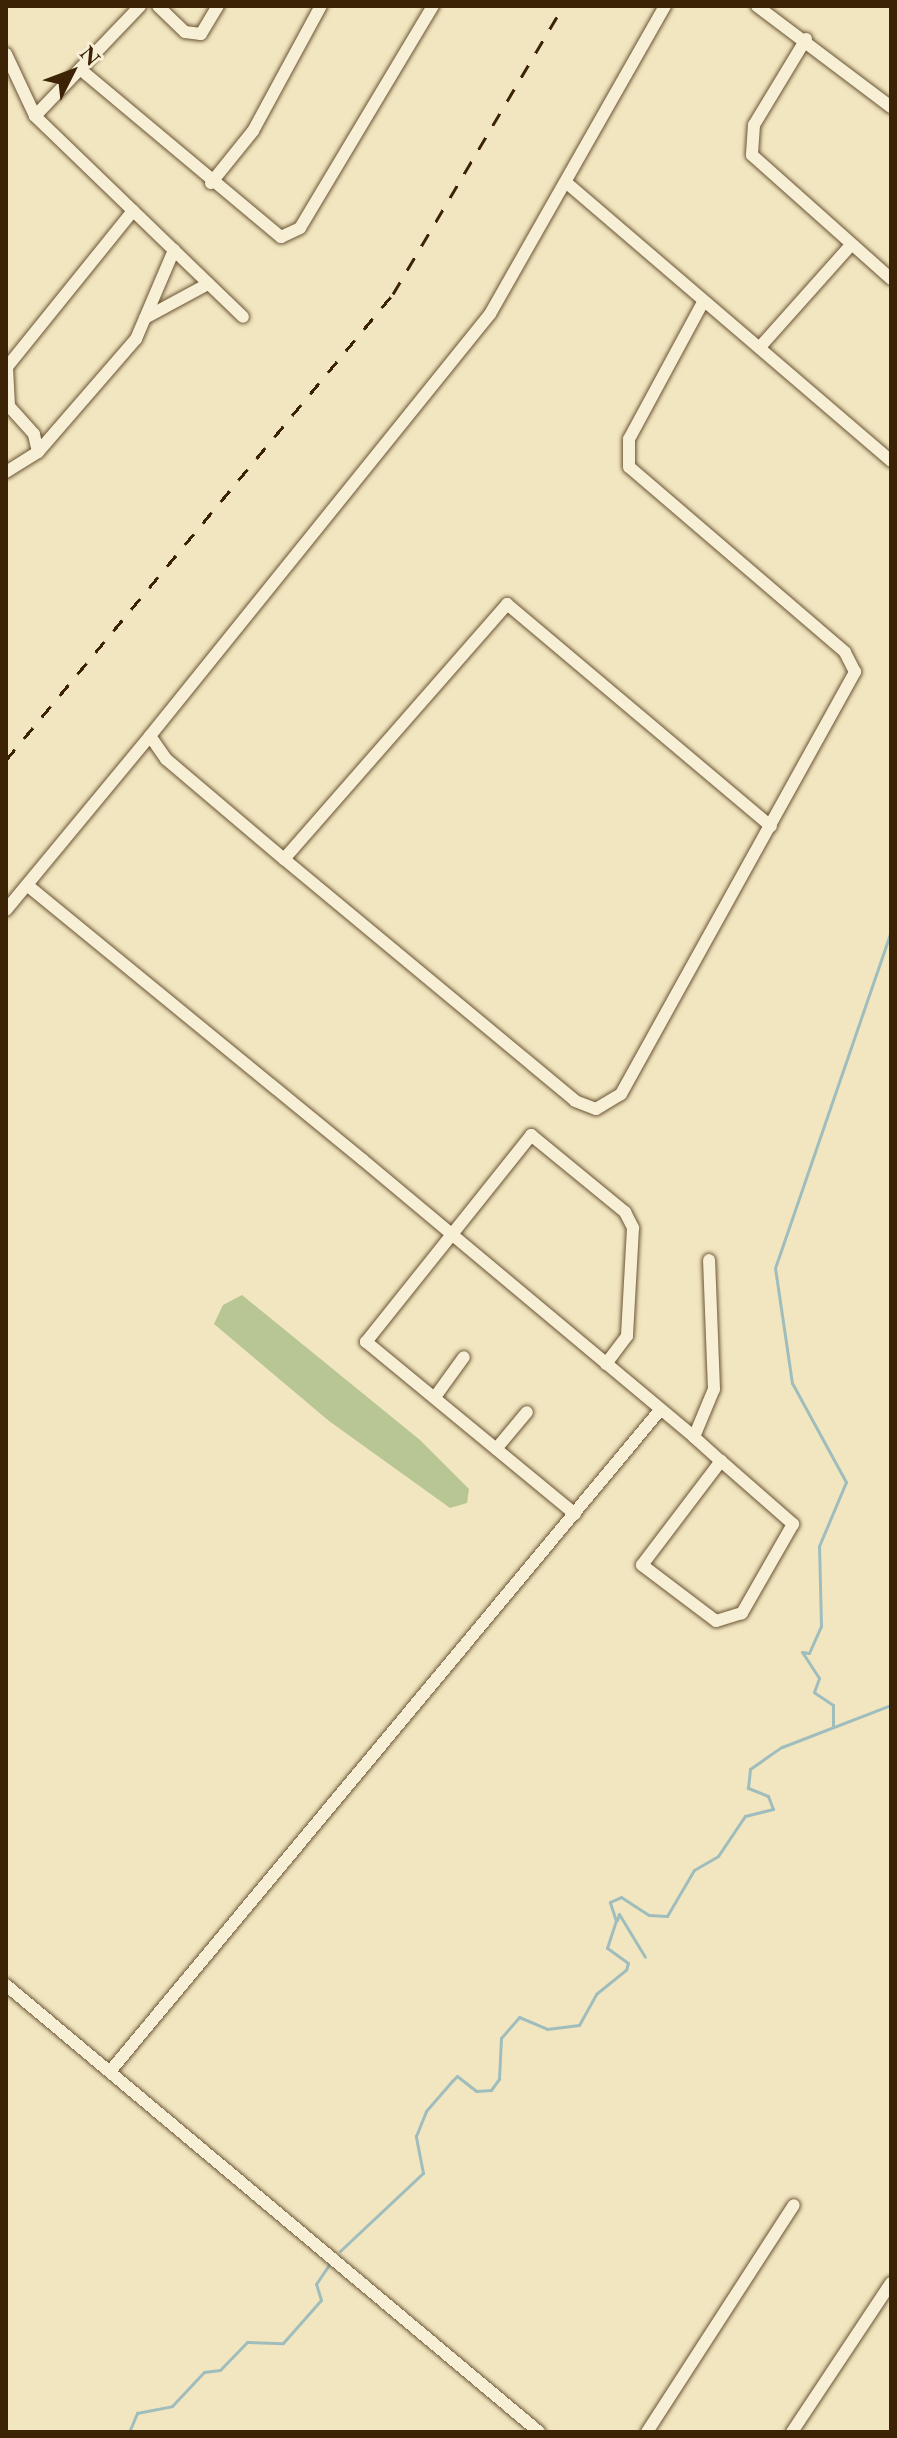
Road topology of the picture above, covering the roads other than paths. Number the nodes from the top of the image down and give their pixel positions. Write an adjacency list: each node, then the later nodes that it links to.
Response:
1 (140, 6): 10 (street)
2 (158, 6): 3 (street)
3 (218, 6)
4 (321, 6): 13 (street)
5 (433, 6): 13 (street)
6 (665, 6): 14 (street)
7 (757, 6): 8 (street)
8 (806, 39): 11 (street); 16 (street)
9 (6, 54): 12 (street)
10 (80, 69): 12 (street); 13 (street)
11 (891, 107)
12 (35, 116): 15 (street)
13 (211, 183)
14 (568, 184): 20 (street); 27 (street)
15 (133, 211): 17 (street); 24 (street)
16 (850, 246): 18 (street); 23 (street)
17 (174, 250): 19 (street); 22 (street)
18 (891, 279)
19 (208, 284): 21 (street); 22 (street)
20 (703, 302): 23 (street); 28 (street)
21 (243, 317)
22 (144, 319): 24 (street)
23 (760, 347): 25 (street)
24 (38, 452): 26 (street)
25 (891, 461)
26 (6, 472)
27 (150, 736): 29 (street); 30 (street)
28 (771, 826): 29 (street); 29 (street)
29 (284, 859)
30 (27, 885): 31 (street); 32 (street)
31 (6, 910)
32 (451, 1233): 35 (street); 35 (street); 36 (street)
33 (709, 1260): 39 (street)
34 (464, 1357): 36 (street)
35 (606, 1364): 37 (street)
36 (435, 1397): 40 (street)
37 (660, 1410): 39 (street); 42 (street)
38 (527, 1412): 40 (street)
39 (694, 1437): 41 (street)
40 (496, 1449): 42 (street)
41 (721, 1461): 41 (street)
42 (575, 1514): 44 (street)
43 (6, 1985): 44 (street)
44 (112, 2069): 47 (street)
45 (794, 2205): 48 (street)
46 (891, 2283): 49 (street)
47 (539, 2432)
48 (647, 2432)
49 (792, 2432)

